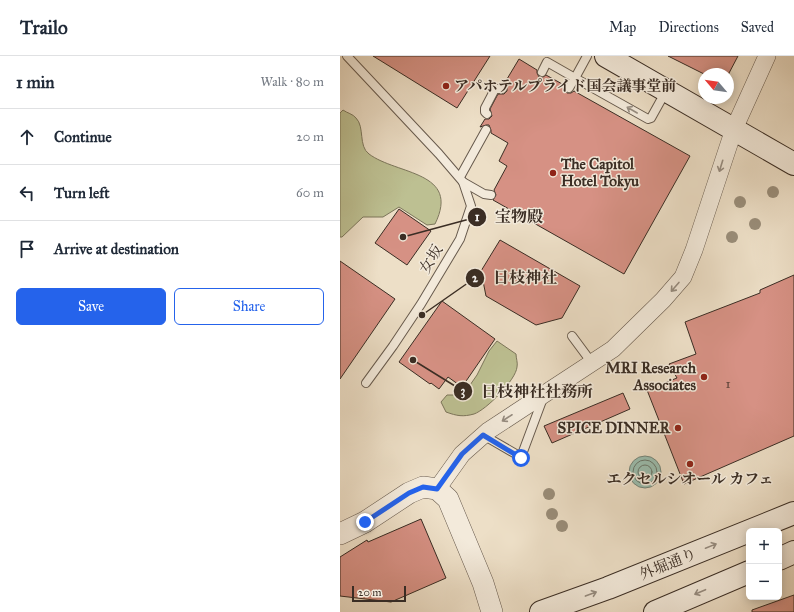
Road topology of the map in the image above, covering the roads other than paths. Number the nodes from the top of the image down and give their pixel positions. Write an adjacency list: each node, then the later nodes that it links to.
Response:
1 (347, 56): 14 (lane)
2 (587, 56): 6 (lane)
3 (767, 56): 11 (street)
4 (616, 58): 9 (main road)
5 (542, 72): 6 (lane)
6 (575, 78): 8 (lane); 9 (lane, one-way to 6)
7 (502, 88): 10 (lane)
8 (569, 88)
9 (667, 91): 11 (main road)
10 (487, 114)
11 (734, 129): 13 (main road); 17 (street, one-way to 17)
12 (486, 130): 14 (lane)
13 (794, 164)
14 (462, 179): 15 (lane); 18 (lane, 女坂)
15 (491, 195)
16 (572, 336): 17 (lane)
17 (592, 364): 19 (street)
18 (366, 383)
19 (545, 394): 20 (street, one-way to 20); 20 (lane)
20 (483, 435): 21 (street)
21 (437, 489): 23 (street); 27 (street)
22 (794, 513): 28 (main road, 外堀通り, one-way to 22)
23 (340, 534)
24 (794, 552): 25 (main road)
25 (782, 558)
26 (746, 573): 29 (main road, one-way to 29)
27 (492, 612)
28 (541, 612)
29 (654, 612)

